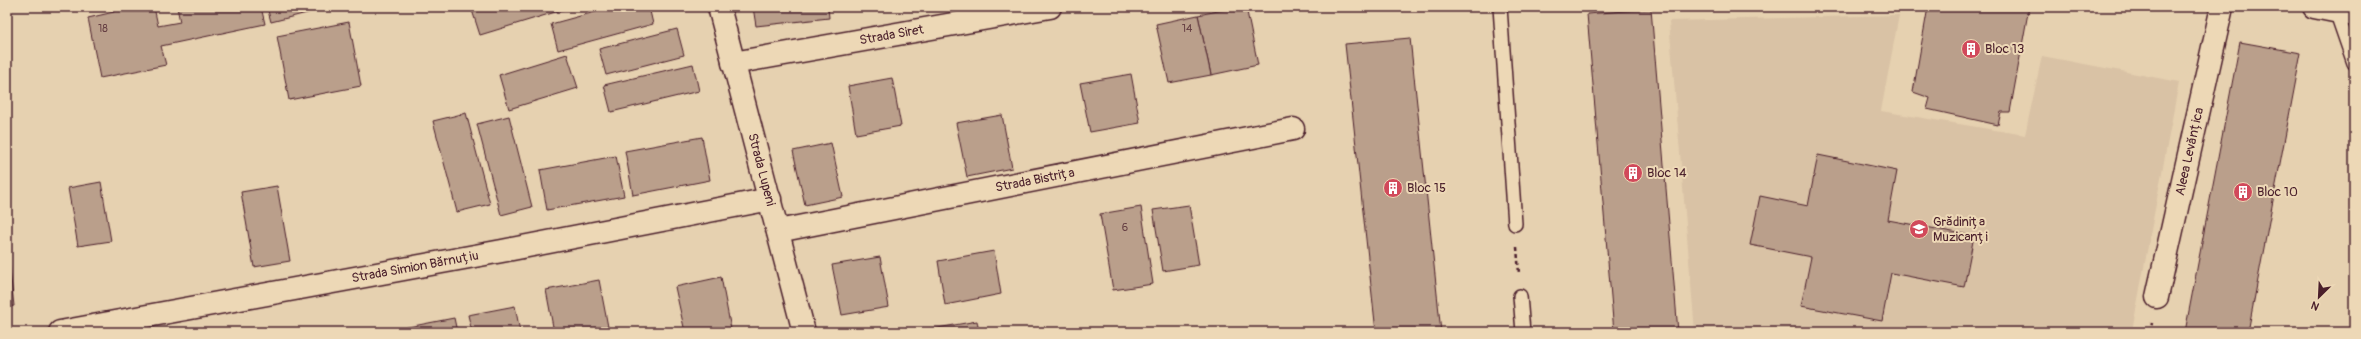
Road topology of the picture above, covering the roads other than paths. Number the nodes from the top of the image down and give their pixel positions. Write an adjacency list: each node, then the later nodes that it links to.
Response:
1 (719, 7): 7 (street, Strada Lupeni)
2 (1050, 7): 7 (street, Strada Siret)
3 (1500, 7): 11 (lane)
4 (2222, 7): 14 (street, Aleea Levănțica)
5 (2314, 7): 6 (street)
6 (2345, 13): 8 (lane)
7 (734, 63): 10 (street, Strada Lupeni)
8 (2354, 63)
9 (1293, 129): 12 (street, Strada Bistrița)
10 (770, 198): 12 (street, Strada Lupeni); 15 (street, Strada Simion Bărnuțiu)
11 (1515, 224)
12 (778, 231): 17 (street, Strada Lupeni)
13 (1520, 296): 18 (lane)
14 (2157, 297)
15 (92, 329): 16 (street, Strada Simion Bărnuțiu)
16 (60, 332)
17 (804, 332)
18 (1523, 332)

